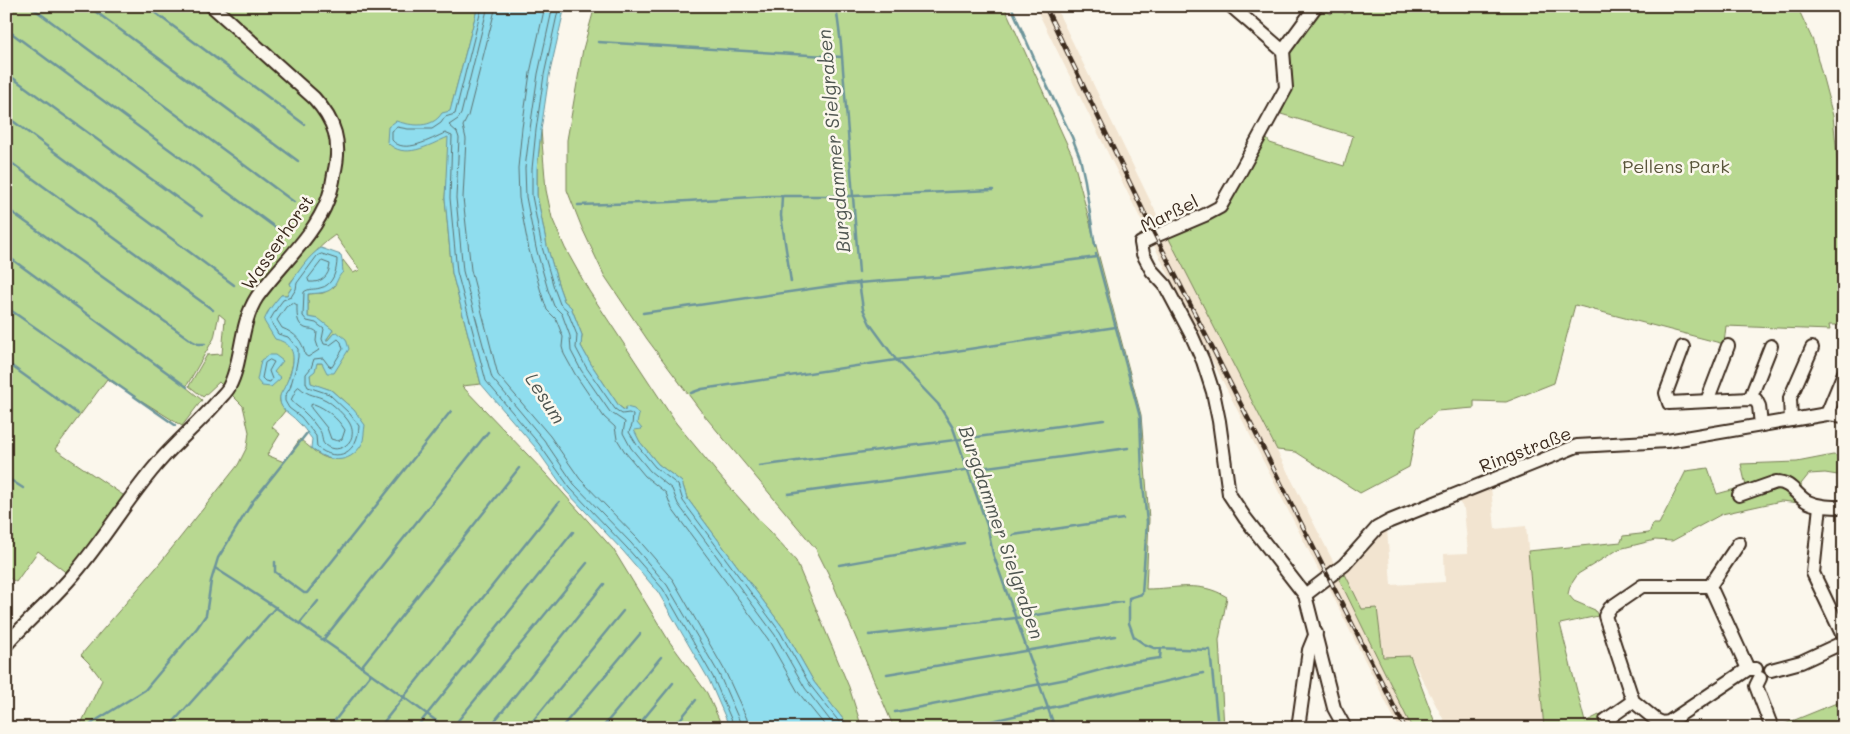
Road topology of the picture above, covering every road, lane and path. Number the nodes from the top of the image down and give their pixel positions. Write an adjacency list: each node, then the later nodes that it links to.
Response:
1 (212, 6): 25 (street, Wasserhorst)
2 (1231, 6): 4 (street)
3 (1316, 6): 4 (street)
4 (1283, 51): 21 (street, Marßel)
5 (1728, 346): 11 (street)
6 (1771, 346): 10 (street)
7 (1683, 347): 11 (street)
8 (1812, 348): 14 (street)
9 (1844, 373): 12 (street)
10 (1750, 399): 11 (street); 15 (street)
11 (1706, 401)
12 (1826, 414): 13 (street, Ringstraße); 14 (street, Ringstraße)
13 (1844, 416)
14 (1791, 420): 15 (street, Ringstraße)
15 (1761, 425): 21 (street, Ringstraße)
16 (1739, 495): 17 (street)
17 (1820, 506): 18 (street); 23 (street)
18 (1844, 508)
19 (1739, 543): 20 (street)
20 (1710, 586): 26 (street); 27 (street)
21 (1305, 595): 22 (street)
22 (1316, 633): 29 (street); 30 (street)
23 (1844, 638)
24 (1844, 642): 26 (street)
25 (6, 645)
26 (1755, 672): 28 (street); 32 (street)
27 (1633, 701): 28 (street); 31 (street)
28 (1670, 725)
29 (1298, 728)
30 (1345, 728)
31 (1615, 728)
32 (1772, 728)

